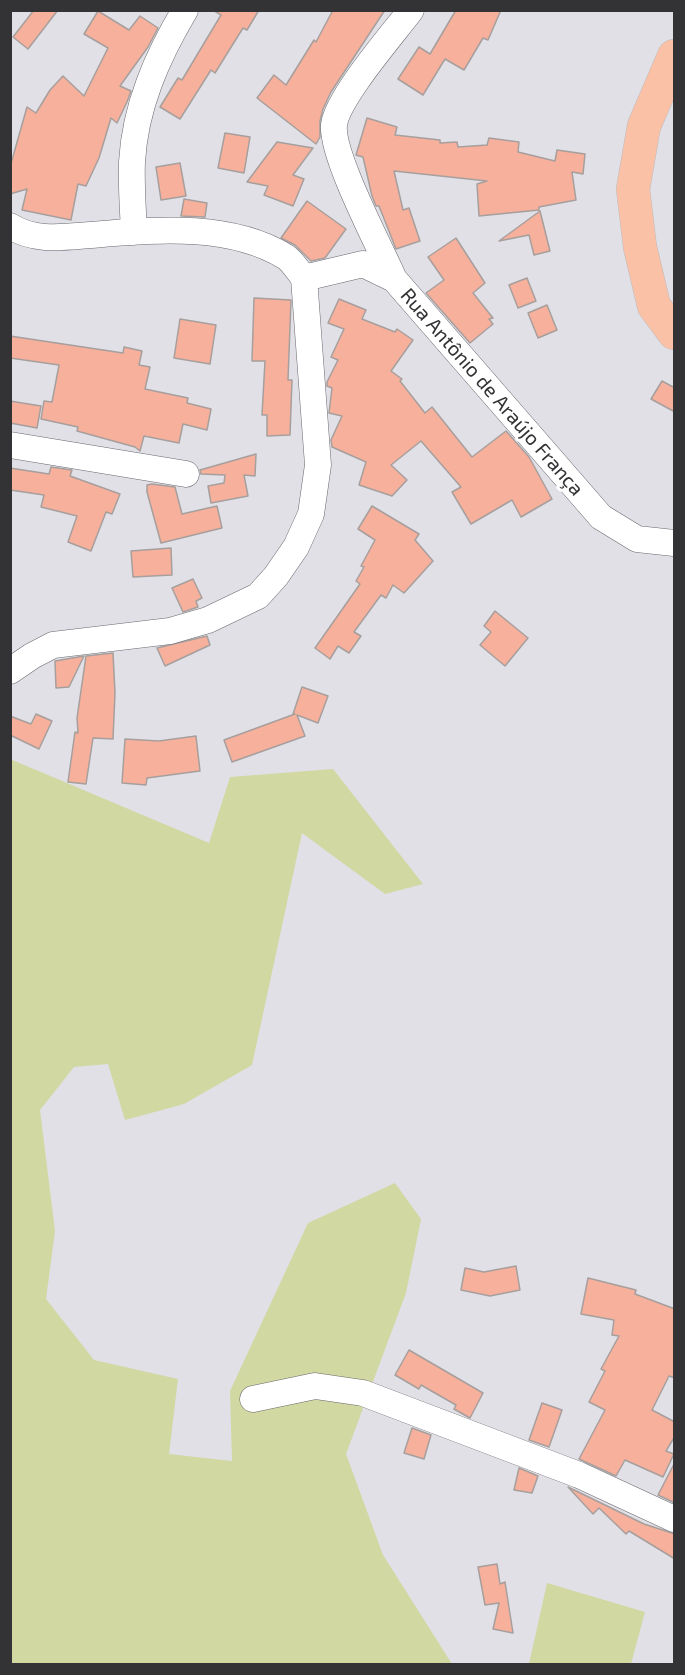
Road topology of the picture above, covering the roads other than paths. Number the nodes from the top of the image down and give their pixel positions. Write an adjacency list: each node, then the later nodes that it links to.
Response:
1 (185, 10): 5 (street)
2 (411, 10): 7 (street)
3 (675, 56): 8 (main road)
4 (10, 226): 5 (street)
5 (134, 232): 6 (street)
6 (304, 278): 7 (street, Rua Antônio de Araújo França); 12 (street)
7 (394, 279): 11 (street, Rua Antônio de Araújo França)
8 (675, 333)
9 (10, 445): 10 (street)
10 (186, 474)
11 (675, 543)
12 (10, 671)
13 (253, 1399): 14 (street)
14 (675, 1519)

